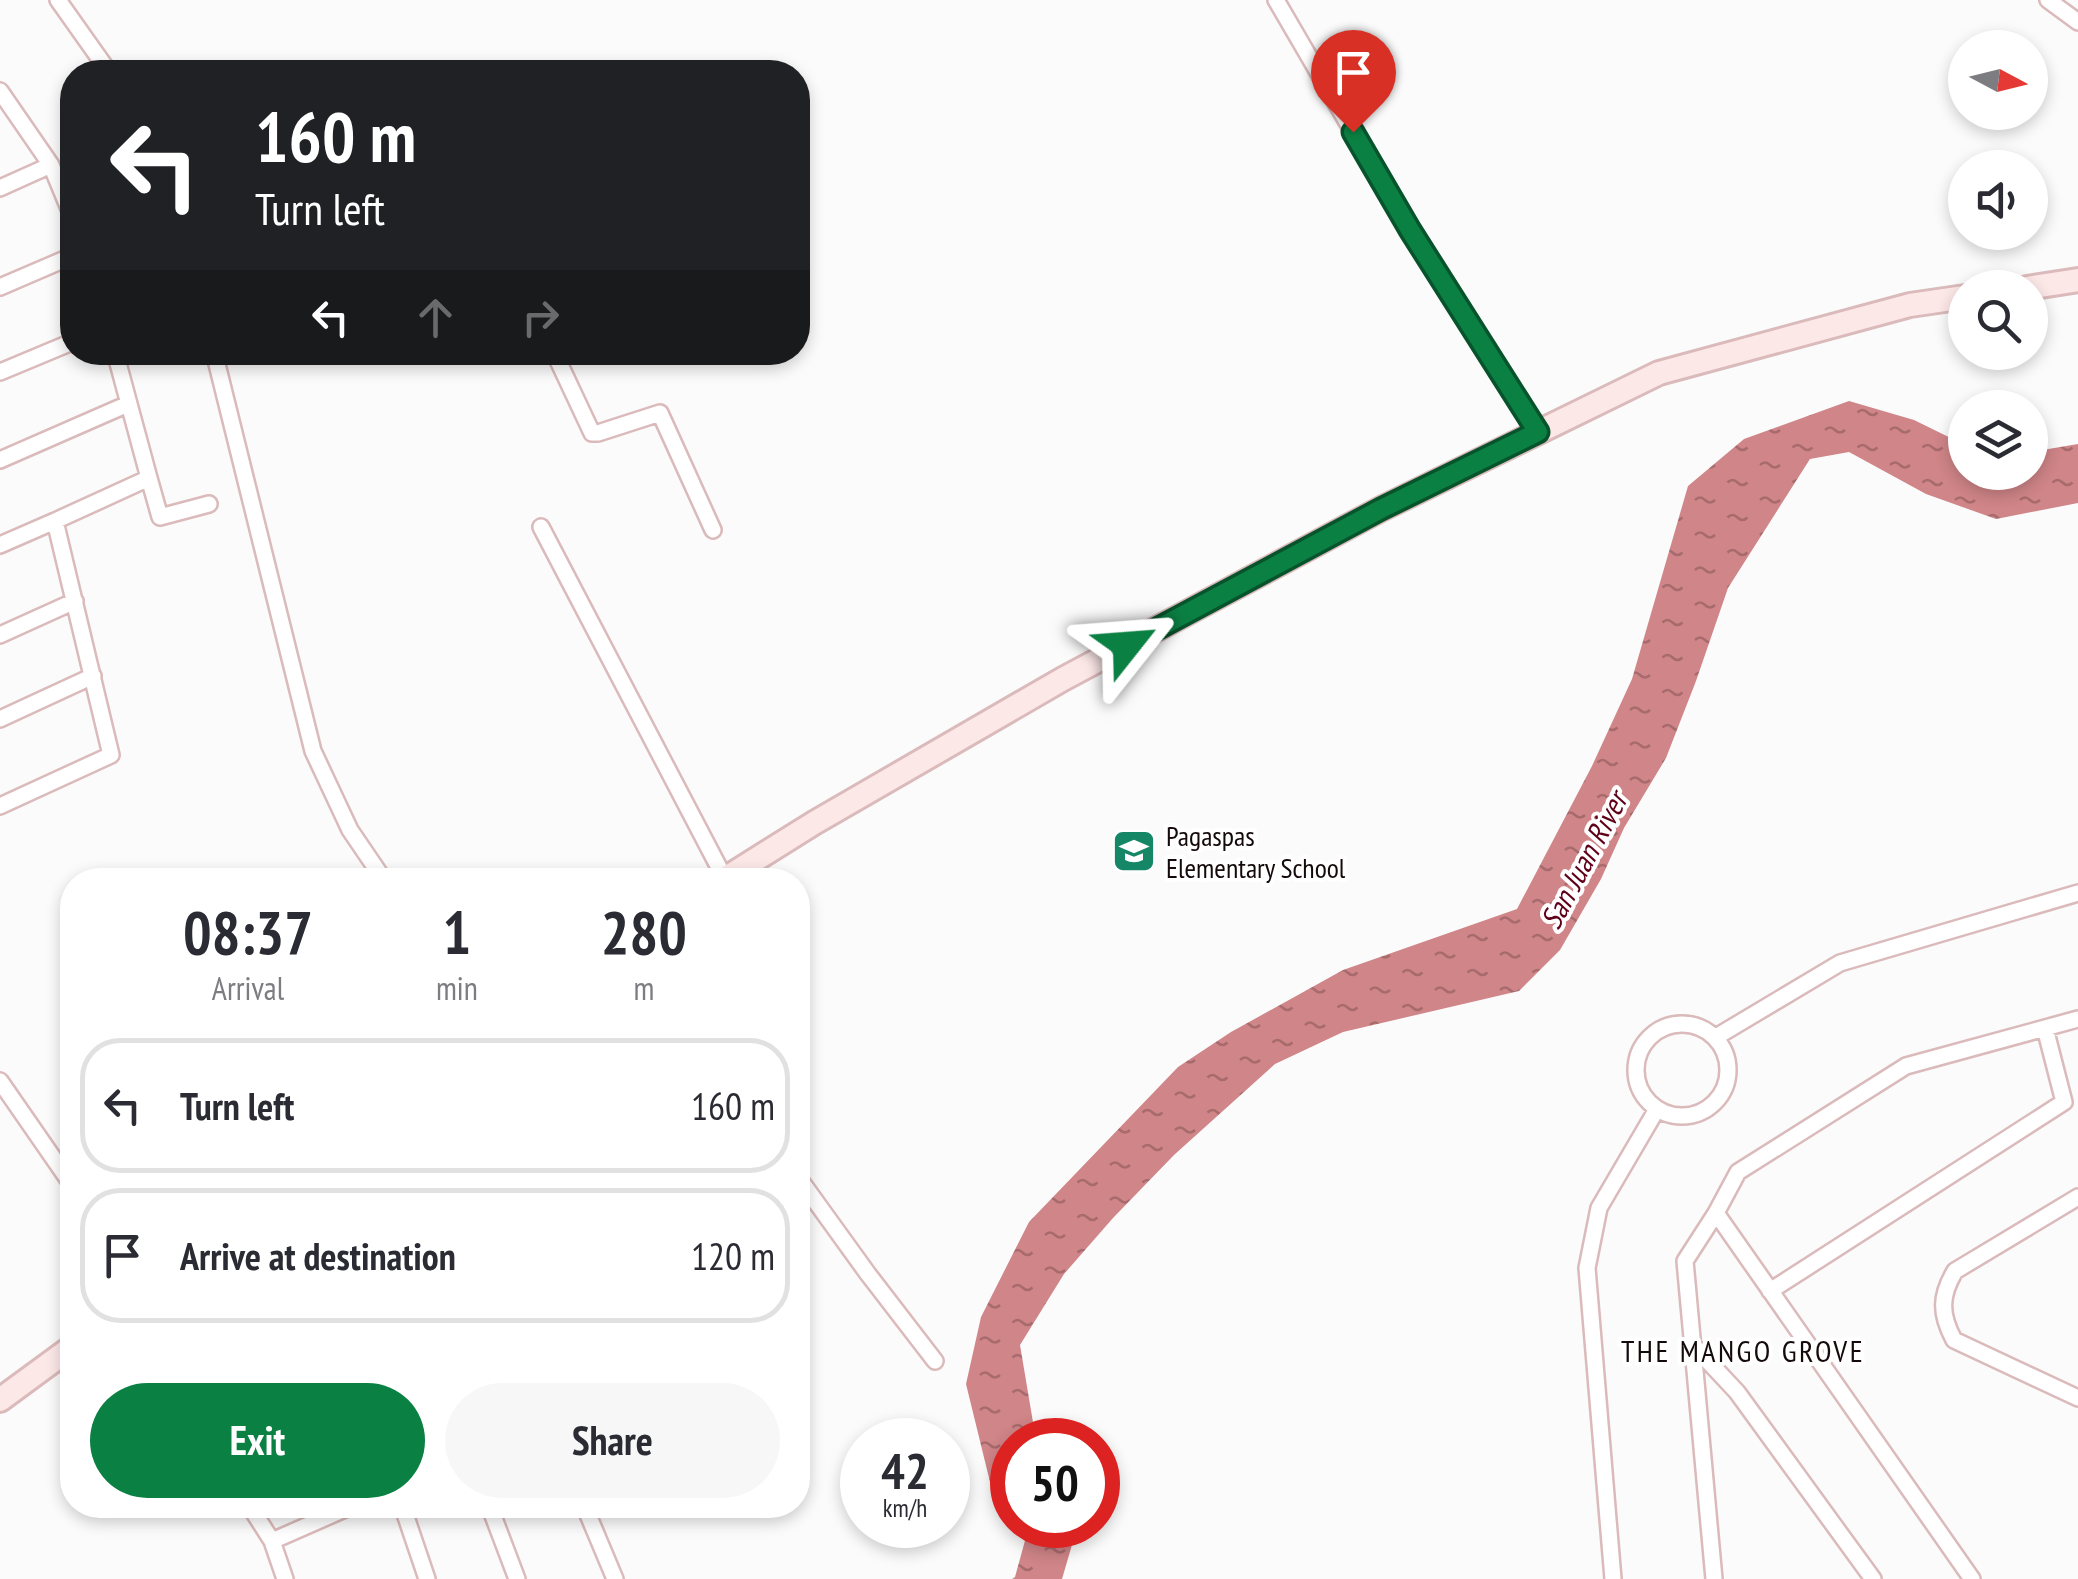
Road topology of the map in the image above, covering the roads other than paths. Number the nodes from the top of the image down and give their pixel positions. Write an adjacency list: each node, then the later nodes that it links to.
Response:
1 (58, 0): 5 (street)
2 (1276, 0): 21 (street)
3 (2048, 0): 4 (street)
4 (2078, 22)
5 (100, 60)
6 (2, 99): 7 (street)
7 (51, 164): 8 (street); 9 (street)
8 (60, 186)
9 (0, 188)
10 (60, 261): 13 (street)
11 (2078, 280): 12 (main road)
12 (2048, 285)
13 (0, 286)
14 (1948, 299): 21 (main road)
15 (60, 347): 19 (street)
16 (118, 365): 20 (street)
17 (220, 365): 34 (street)
18 (560, 365): 27 (street)
19 (0, 372)
20 (128, 404): 22 (street); 23 (street)
21 (1538, 432): 36 (main road)
22 (0, 460)
23 (149, 478): 24 (street); 25 (street)
24 (209, 504)
25 (55, 520): 28 (street); 29 (street)
26 (541, 527): 35 (street)
27 (713, 530)
28 (0, 544)
29 (75, 601): 30 (street); 31 (street)
30 (0, 636)
31 (94, 676): 32 (street); 33 (street)
32 (0, 719)
33 (0, 806)
34 (376, 868)
35 (718, 868)
36 (743, 868)
37 (2078, 894): 40 (street)
38 (2078, 1018): 39 (street)
39 (2045, 1028): 46 (street); 47 (street)
40 (1716, 1038): 42 (street); 42 (street)
41 (0, 1081): 43 (street)
42 (1658, 1109): 63 (street)
43 (60, 1168)
44 (810, 1194): 50 (street)
45 (2078, 1198): 51 (street)
46 (1716, 1212): 47 (street); 48 (street)
47 (1770, 1291): 66 (street)
48 (1692, 1344): 64 (street); 65 (street)
49 (60, 1356): 52 (main road)
50 (936, 1362)
51 (2078, 1398)
52 (0, 1400)
53 (257, 1518): 58 (street)
54 (324, 1518): 58 (street)
55 (406, 1518): 60 (street)
56 (494, 1518): 61 (street)
57 (589, 1518): 62 (street)
58 (272, 1541): 59 (street)
59 (286, 1579)
60 (427, 1579)
61 (517, 1579)
62 (615, 1579)
63 (1613, 1579)
64 (1714, 1579)
65 (1873, 1579)
66 (1971, 1579)

